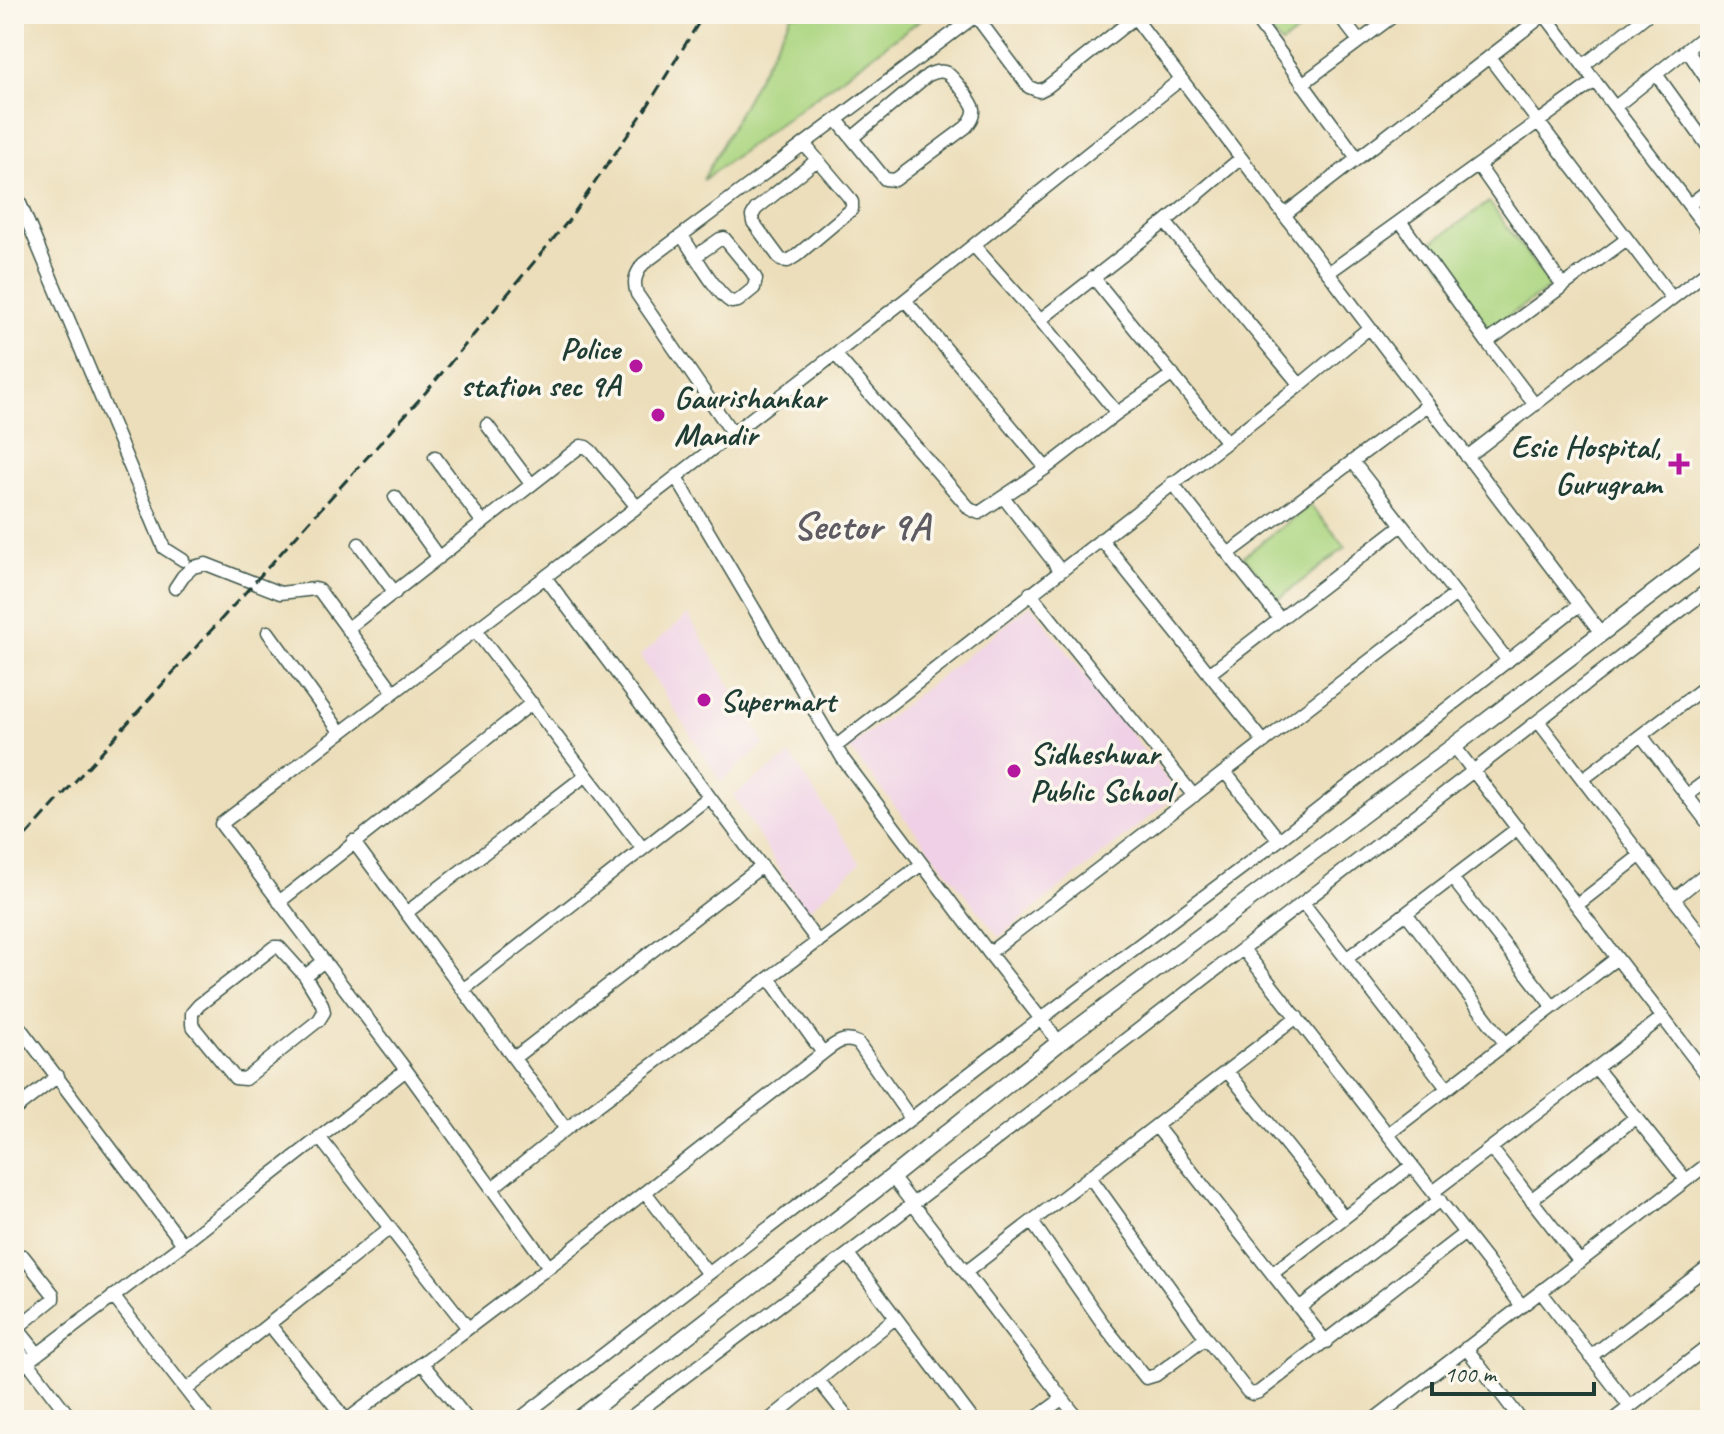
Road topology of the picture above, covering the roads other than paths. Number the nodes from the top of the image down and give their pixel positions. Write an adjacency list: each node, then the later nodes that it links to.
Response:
1 (1252, 14): 16 (street)
2 (1338, 14): 9 (street)
3 (1396, 14): 9 (street)
4 (1544, 14): 11 (street); 12 (street)
5 (1648, 14): 12 (street)
6 (977, 15): 7 (street); 19 (street)
7 (1133, 16): 14 (street)
8 (1710, 31): 10 (street)
9 (1359, 41): 16 (street)
10 (1687, 50): 13 (street); 17 (street)
11 (1489, 57): 20 (street); 25 (street)
12 (1583, 66): 15 (street)
13 (1656, 74): 18 (street); 23 (street)
14 (1181, 79): 24 (street); 37 (street)
15 (1595, 81): 18 (street); 20 (street)
16 (1302, 84): 25 (street)
17 (1710, 84)
18 (1615, 107): 30 (street)
19 (837, 120): 21 (street); 22 (street)
20 (1538, 122): 27 (street); 36 (street)
21 (852, 138): 21 (street)
22 (804, 144): 26 (street); 35 (street)
23 (1710, 149)
24 (1241, 158): 31 (street); 33 (street)
25 (1357, 158): 31 (street)
26 (817, 160): 26 (street)
27 (1478, 165): 32 (street); 42 (street)
28 (14, 189): 73 (street)
29 (1710, 189): 30 (street)
30 (1689, 205): 34 (street)
31 (1284, 215): 40 (street)
32 (1400, 221): 40 (street); 47 (street)
33 (1165, 222): 41 (street); 50 (street)
34 (1710, 233)
35 (682, 236): 38 (street); 55 (street)
36 (1627, 239): 42 (street); 43 (street)
37 (974, 246): 44 (street); 45 (street)
38 (696, 256): 38 (street)
39 (1710, 269): 43 (street)
40 (1328, 273): 46 (street)
41 (1093, 277): 45 (street); 49 (street)
42 (1563, 286): 47 (street)
43 (1672, 298): 52 (street)
44 (905, 300): 48 (street); 60 (street)
45 (1040, 320): 53 (street)
46 (1369, 328): 50 (street); 51 (street)
47 (1487, 342): 52 (street)
48 (835, 354): 55 (street); 65 (street)
49 (1173, 374): 53 (street); 56 (street)
50 (1300, 385): 56 (street)
51 (1428, 405): 58 (street); 59 (street)
52 (1535, 405): 58 (street)
53 (1117, 413): 60 (street)
54 (487, 425): 63 (street)
55 (733, 434): 61 (street)
56 (1226, 441): 62 (street)
57 (435, 457): 67 (street)
58 (1467, 457): 82 (street)
59 (1353, 462): 68 (street); 72 (street)
60 (1046, 468): 65 (street)
61 (676, 477): 66 (street); 98 (street)
62 (1172, 483): 69 (street); 72 (street)
63 (531, 484): 66 (street); 67 (street)
64 (395, 497): 74 (street)
65 (1004, 498): 75 (street)
66 (637, 507): 76 (street)
67 (483, 523): 74 (street)
68 (1402, 525): 81 (street); 83 (street)
69 (1101, 539): 75 (street); 89 (street)
70 (359, 544): 79 (street)
71 (1710, 550): 87 (street)
72 (1228, 554): 83 (street)
73 (177, 557)
74 (439, 558): 79 (street)
75 (1060, 570): 80 (street)
76 (545, 577): 85 (street); 106 (street)
77 (175, 588): 84 (street)
78 (1710, 588): 93 (street)
79 (395, 593): 84 (street)
80 (1030, 593): 98 (street); 105 (street)
81 (1456, 594): 88 (street); 96 (street)
82 (1579, 605): 87 (street); 88 (street)
83 (1280, 619): 89 (street)
84 (347, 629): 91 (street)
85 (475, 630): 91 (street); 92 (street)
86 (268, 632): 94 (street)
87 (1601, 633): 97 (street)
88 (1508, 661): 109 (street)
89 (1209, 674): 96 (street)
90 (1710, 683): 95 (street)
91 (393, 691): 94 (street)
92 (532, 703): 101 (street); 110 (street)
93 (1538, 721): 99 (street); 103 (street)
94 (341, 733): 118 (street)
95 (1641, 735): 103 (street); 104 (street)
96 (1264, 742): 100 (street)
97 (1454, 746): 99 (street); 138 (street)
98 (835, 747): 113 (street)
99 (1475, 771): 108 (street); 119 (street)
100 (1225, 772): 105 (street); 109 (street)
101 (586, 775): 111 (street); 121 (street)
102 (1710, 778): 104 (street)
103 (1583, 779): 112 (street)
104 (1687, 795): 107 (street)
105 (1194, 796): 126 (street)
106 (709, 797): 111 (street); 114 (street)
107 (1710, 826)
108 (1518, 828): 116 (street); 120 (street)
109 (1279, 840): 136 (street)
110 (353, 841): 118 (street); 121 (street)
111 (643, 849): 132 (street)
112 (1641, 855): 117 (street); 120 (street)
113 (922, 864): 123 (street); 126 (street)
114 (762, 866): 123 (street); 141 (street)
115 (1710, 870): 117 (street)
116 (1452, 878): 122 (street); 133 (street)
117 (1674, 899): 124 (street)
118 (279, 902): 129 (street)
119 (1303, 903): 125 (street); 128 (street)
120 (1577, 905): 127 (street)
121 (406, 913): 132 (street)
122 (1406, 913): 128 (street); 139 (street)
123 (818, 942): 131 (street)
124 (1710, 946)
125 (1243, 949): 134 (street); 165 (street)
126 (989, 953): 136 (street)
127 (1617, 958): 133 (street); 135 (street)
128 (1346, 959): 147 (street)
129 (324, 961): 130 (street); 143 (street)
130 (305, 976): 130 (street)
131 (769, 978): 140 (street); 152 (street)
132 (463, 990): 141 (street)
133 (1553, 1007): 139 (street)
134 (1297, 1017): 144 (street); 153 (street)
135 (1663, 1017): 142 (street); 145 (street)
136 (1042, 1018): 138 (street); 150 (street)
137 (14, 1020): 146 (street)
138 (1059, 1042): 158 (street)
139 (1505, 1043): 147 (street)
140 (823, 1053): 150 (street); 162 (street)
141 (514, 1058): 152 (street)
142 (1596, 1068): 149 (street); 155 (street)
143 (406, 1070): 154 (street); 161 (street)
144 (1227, 1071): 151 (street); 166 (street)
145 (1708, 1071)
146 (58, 1076): 148 (street); 170 (street)
147 (1447, 1088): 153 (street)
148 (14, 1110)
149 (1636, 1117): 160 (street); 164 (street)
150 (911, 1119): 178 (street)
151 (1156, 1126): 159 (street); 177 (street)
152 (566, 1129): 161 (street)
153 (1388, 1134): 157 (street)
154 (319, 1137): 168 (street); 170 (street)
155 (1491, 1148): 163 (street); 164 (street)
156 (1710, 1162): 160 (street)
157 (1412, 1165): 163 (street); 166 (street)
158 (892, 1177): 165 (street); 205 (street)
159 (1090, 1177): 167 (street); 187 (street)
160 (1686, 1180): 173 (street)
161 (491, 1189): 175 (street)
162 (645, 1192): 175 (street); 178 (street)
163 (1436, 1196): 169 (street); 182 (street)
164 (1531, 1200): 173 (street)
165 (913, 1203): 171 (street); 176 (street)
166 (1344, 1217): 177 (street)
167 (1032, 1222): 176 (street); 187 (street)
168 (390, 1228): 184 (street); 186 (street)
169 (1465, 1233): 181 (street); 188 (street)
170 (183, 1244): 180 (street)
171 (848, 1254): 183 (street); 206 (street)
172 (23, 1256): 185 (street)
173 (1580, 1262): 179 (street)
174 (1710, 1265): 192 (street)
175 (549, 1267): 186 (street)
176 (966, 1272): 198 (street)
177 (1273, 1273): 182 (street)
178 (708, 1274): 204 (street)
179 (1541, 1292): 181 (street); 192 (street)
180 (113, 1296): 193 (street); 197 (street)
181 (1522, 1306): 191 (street)
182 (1299, 1308): 188 (street)
183 (895, 1318): 196 (street); 209 (street)
184 (269, 1324): 197 (street); 202 (street)
185 (16, 1326): 193 (street)
186 (468, 1328): 194 (street)
187 (1206, 1338): 188 (street)
188 (1326, 1342)
189 (14, 1344): 193 (street)
190 (1710, 1345): 199 (street)
191 (1466, 1348): 212 (street); 213 (street)
192 (1590, 1357): 199 (street)
193 (33, 1358): 195 (street); 200 (street)
194 (422, 1363): 202 (street); 203 (street)
195 (14, 1372)
196 (819, 1381): 207 (street); 208 (street)
197 (186, 1390): 201 (street)
198 (1062, 1399): 210 (street); 211 (street)
199 (1630, 1407): 214 (street)
200 (72, 1420)
201 (209, 1420)
202 (347, 1420)
203 (468, 1420)
204 (518, 1420)
205 (578, 1420)
206 (627, 1420)
207 (769, 1420)
208 (850, 1420)
209 (973, 1420)
210 (1033, 1420)
211 (1079, 1420)
212 (1373, 1420)
213 (1521, 1420)
214 (1613, 1420)

